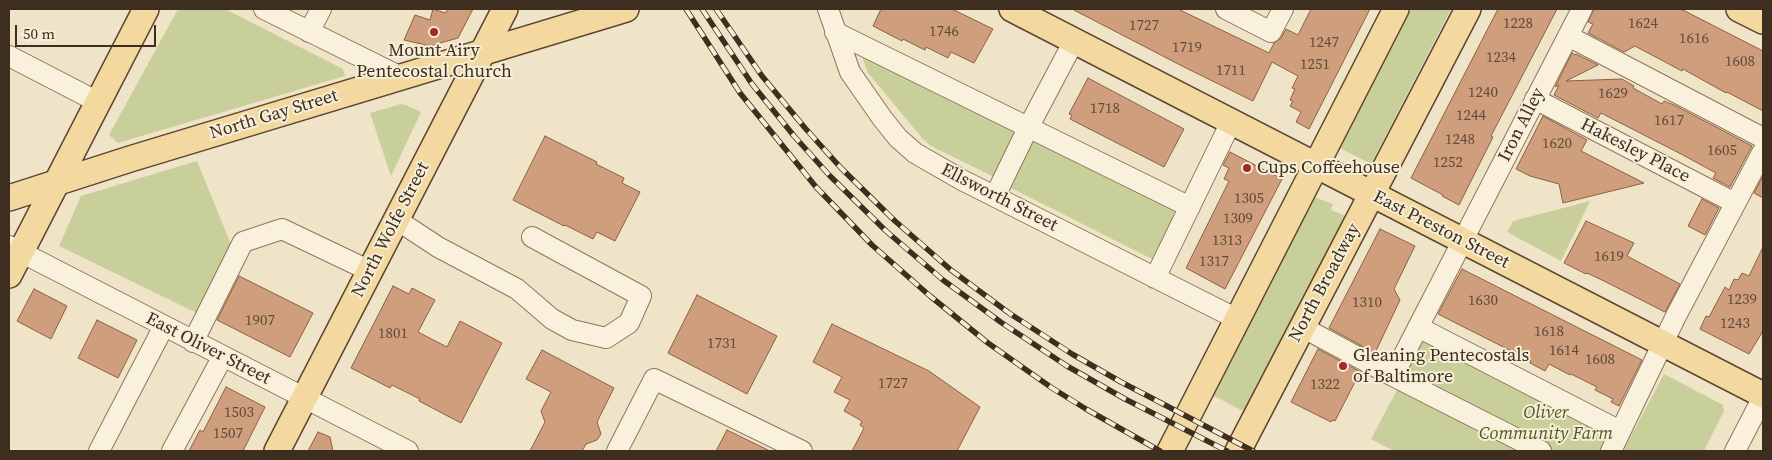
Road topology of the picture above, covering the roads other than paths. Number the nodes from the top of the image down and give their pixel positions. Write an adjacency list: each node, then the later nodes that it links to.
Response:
1 (146, 9): 23 (main road)
2 (264, 9): 15 (street)
3 (321, 9): 15 (street)
4 (506, 9): 19 (main road, North Wolfe Street)
5 (626, 9): 19 (main road, North Gay Street)
6 (828, 9): 16 (street, Ellsworth Street)
7 (1012, 9): 18 (main road, East Preston Street)
8 (1226, 9): 9 (street)
9 (1283, 9)
10 (1396, 9): 28 (main road)
11 (1468, 9): 30 (main road, North Broadway)
12 (1582, 9): 17 (street, Iron Alley)
13 (1738, 9): 14 (main road)
14 (1763, 21)
15 (309, 32): 21 (street)
16 (835, 32): 25 (street); 31 (street, Ellsworth Street)
17 (1568, 36): 22 (street, Iron Alley); 26 (street)
18 (1074, 41): 24 (main road, East Preston Street); 25 (street)
19 (482, 53): 21 (main road, North Gay Street); 35 (main road, North Wolfe Street)
20 (9, 56): 23 (street)
21 (399, 76): 29 (main road, North Gay Street)
22 (1535, 99): 33 (street, Hakesley Place); 37 (street, Iron Alley)
23 (98, 102): 29 (main road)
24 (1231, 122): 28 (main road, East Preston Street); 34 (street)
25 (1028, 128): 31 (street); 34 (street)
26 (1763, 138)
27 (1763, 150): 33 (street)
28 (1316, 166): 30 (main road, East Preston Street); 42 (main road)
29 (54, 184): 32 (main road, North Gay Street); 38 (main road)
30 (1372, 194): 37 (main road, East Preston Street); 44 (main road, North Broadway)
31 (995, 196): 41 (street, Ellsworth Street)
32 (9, 198)
33 (1735, 202): 47 (street)
34 (1190, 207): 41 (street)
35 (397, 220): 36 (street); 39 (main road, North Wolfe Street)
36 (532, 237)
37 (1462, 241): 45 (street, Iron Alley); 47 (main road, East Preston Street)
38 (14, 250): 40 (main road); 43 (street, East Oliver Street)
39 (370, 272): 46 (street); 51 (main road, North Wolfe Street)
40 (9, 275)
41 (1155, 278): 42 (street, Ellsworth Street)
42 (1237, 319): 60 (main road)
43 (164, 326): 46 (street, East Oliver Street); 55 (street)
44 (1302, 327): 49 (street); 61 (main road, North Broadway)
45 (1418, 327): 49 (street, Iron Alley); 52 (street)
46 (194, 342): 48 (street, East Oliver Street)
47 (1663, 344): 50 (main road, East Preston Street); 52 (street)
48 (223, 356): 51 (street, East Oliver Street); 56 (street)
49 (1393, 376): 62 (street)
50 (1763, 396): 64 (street)
51 (305, 398): 53 (street, East Oliver Street); 57 (main road, North Wolfe Street)
52 (1620, 431): 63 (street)
53 (385, 446): 58 (street, East Oliver Street)
54 (624, 449): 59 (street)
55 (99, 451)
56 (172, 451)
57 (277, 451)
58 (408, 451)
59 (802, 451)
60 (1170, 451)
61 (1238, 451)
62 (1541, 451)
63 (1611, 451)
64 (1735, 451)

